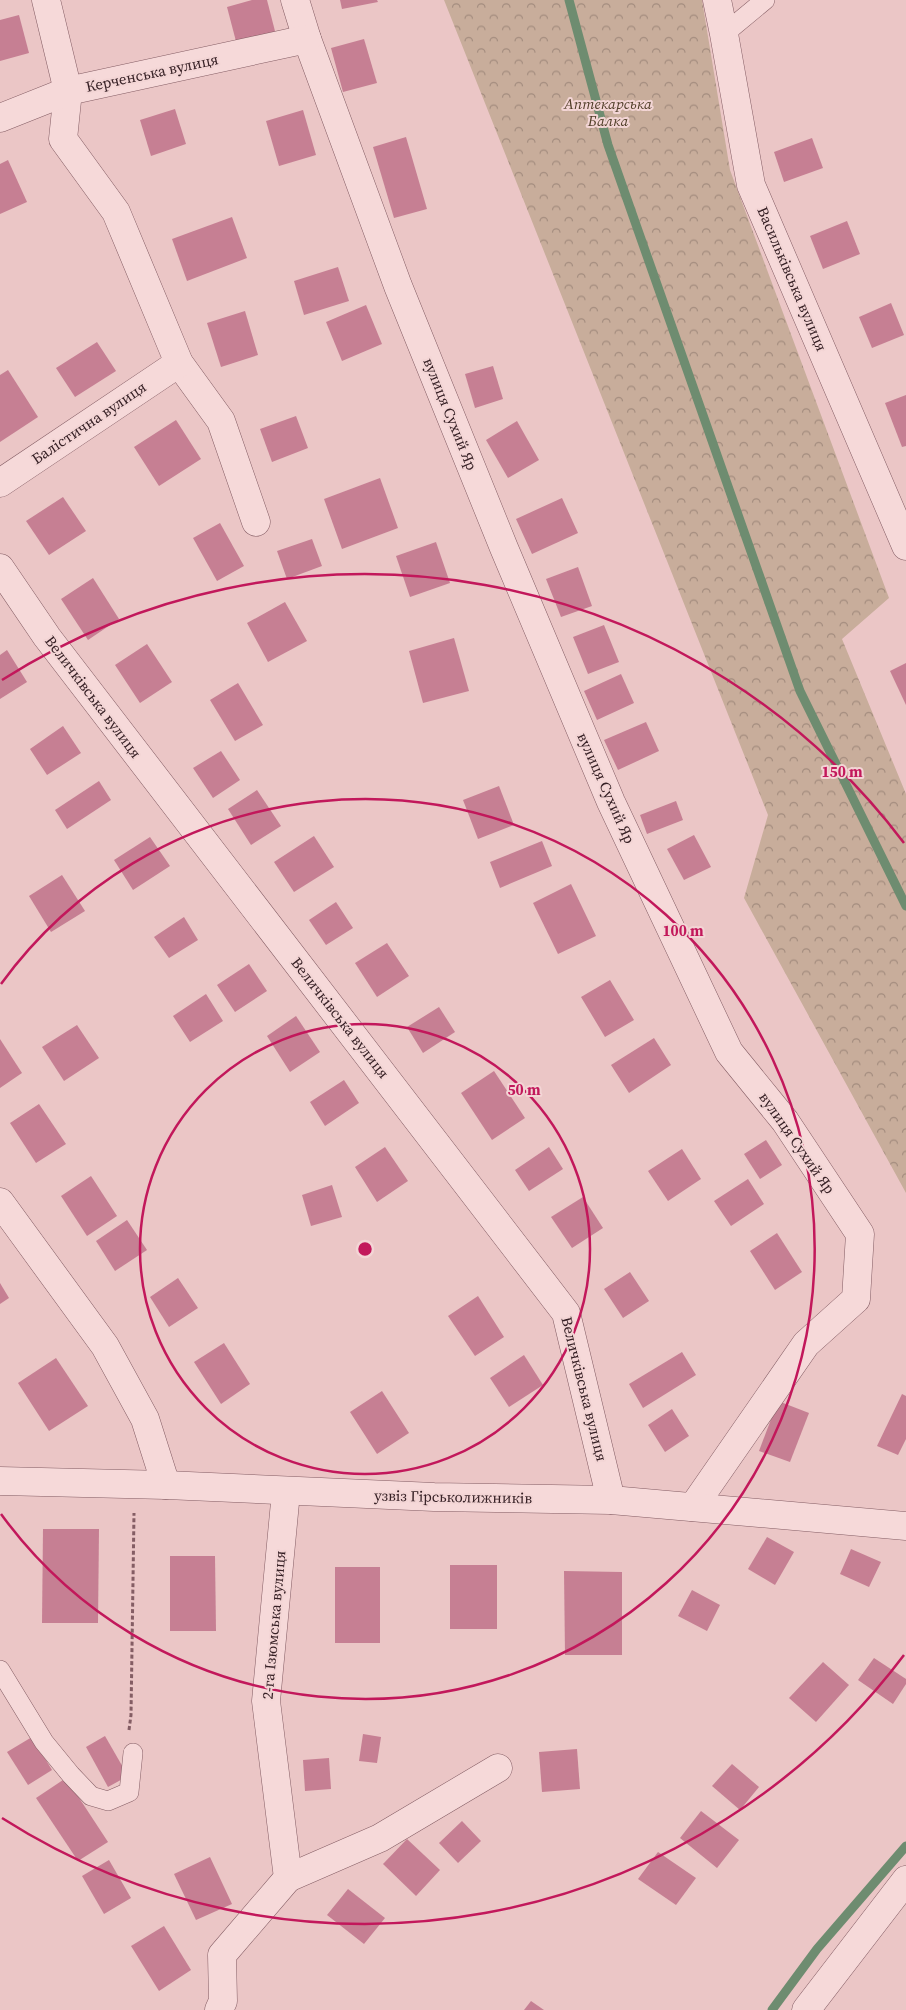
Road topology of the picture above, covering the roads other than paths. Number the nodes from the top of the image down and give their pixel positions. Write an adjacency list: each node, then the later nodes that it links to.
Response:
1 (46, 0): 7 (street)
2 (295, 0): 6 (street, вулиця Сухий Яр)
3 (716, 0): 5 (street, Васильківська вулиця)
4 (765, 0): 5 (lane)
5 (724, 34): 12 (street, Васильківська вулиця)
6 (307, 39): 7 (street, Керченська вулиця); 19 (street, вулиця Сухий Яр)
7 (68, 91): 8 (street, Керченська вулиця); 9 (street)
8 (0, 118)
9 (179, 363): 10 (street, Балістична вулиця); 11 (street)
10 (0, 483)
11 (256, 522)
12 (906, 546)
13 (0, 568): 18 (street, Величківська вулиця)
14 (0, 1202): 16 (street)
15 (0, 1481): 16 (street, узвіз Гірськолижників)
16 (166, 1485): 17 (street, узвіз Гірськолижників)
17 (286, 1492): 18 (street, узвіз Гірськолижників); 24 (street, 2-га Ізюмська вулиця)
18 (611, 1500): 19 (street, узвіз Гірськолижників)
19 (693, 1507): 20 (street, узвіз Гірськолижників)
20 (906, 1526)
21 (0, 1670): 22 (lane)
22 (133, 1753)
23 (498, 1768): 24 (street)
24 (288, 1878): 26 (street)
25 (906, 1880): 27 (street)
26 (218, 2010)
27 (806, 2010)

